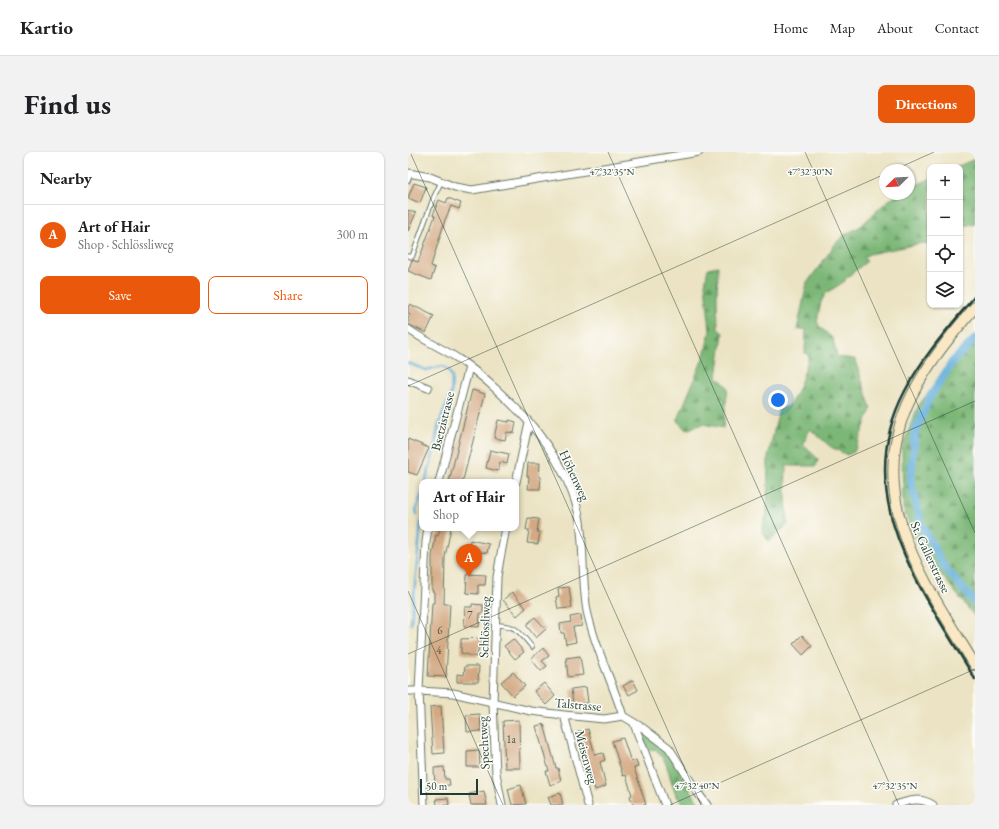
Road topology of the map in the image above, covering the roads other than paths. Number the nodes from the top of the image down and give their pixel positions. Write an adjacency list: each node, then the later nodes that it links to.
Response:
1 (699, 152): 4 (street)
2 (410, 173): 3 (lane); 4 (street)
3 (408, 181)
4 (441, 182): 5 (lane)
5 (408, 256)
6 (975, 307): 18 (main road, St. Gallerstrasse)
7 (408, 329): 8 (street, Höhenweg)
8 (469, 367): 11 (street, Höhenweg); 12 (street, Bsetzistrasse)
9 (408, 380): 10 (street)
10 (428, 388)
11 (528, 422): 13 (street); 23 (street, Höhenweg)
12 (440, 479)
13 (517, 479)
14 (428, 531): 20 (street)
15 (505, 531): 16 (street, Schlössliweg)
16 (496, 625): 17 (lane); 21 (street, Schlössliweg)
17 (532, 648)
18 (975, 665)
19 (408, 691): 20 (street, Talstrasse)
20 (419, 691): 21 (street, Talstrasse); 25 (street)
21 (493, 703): 22 (street, Talstrasse); 26 (street, Spechtweg)
22 (564, 716): 23 (street, Talstrasse); 27 (street, Meisenweg)
23 (623, 716): 24 (street)
24 (634, 724): 28 (street); 29 (street)
25 (424, 805)
26 (502, 805)
27 (588, 805)
28 (665, 805)
29 (707, 805)
30 (896, 805): 31 (street)
31 (933, 805)

